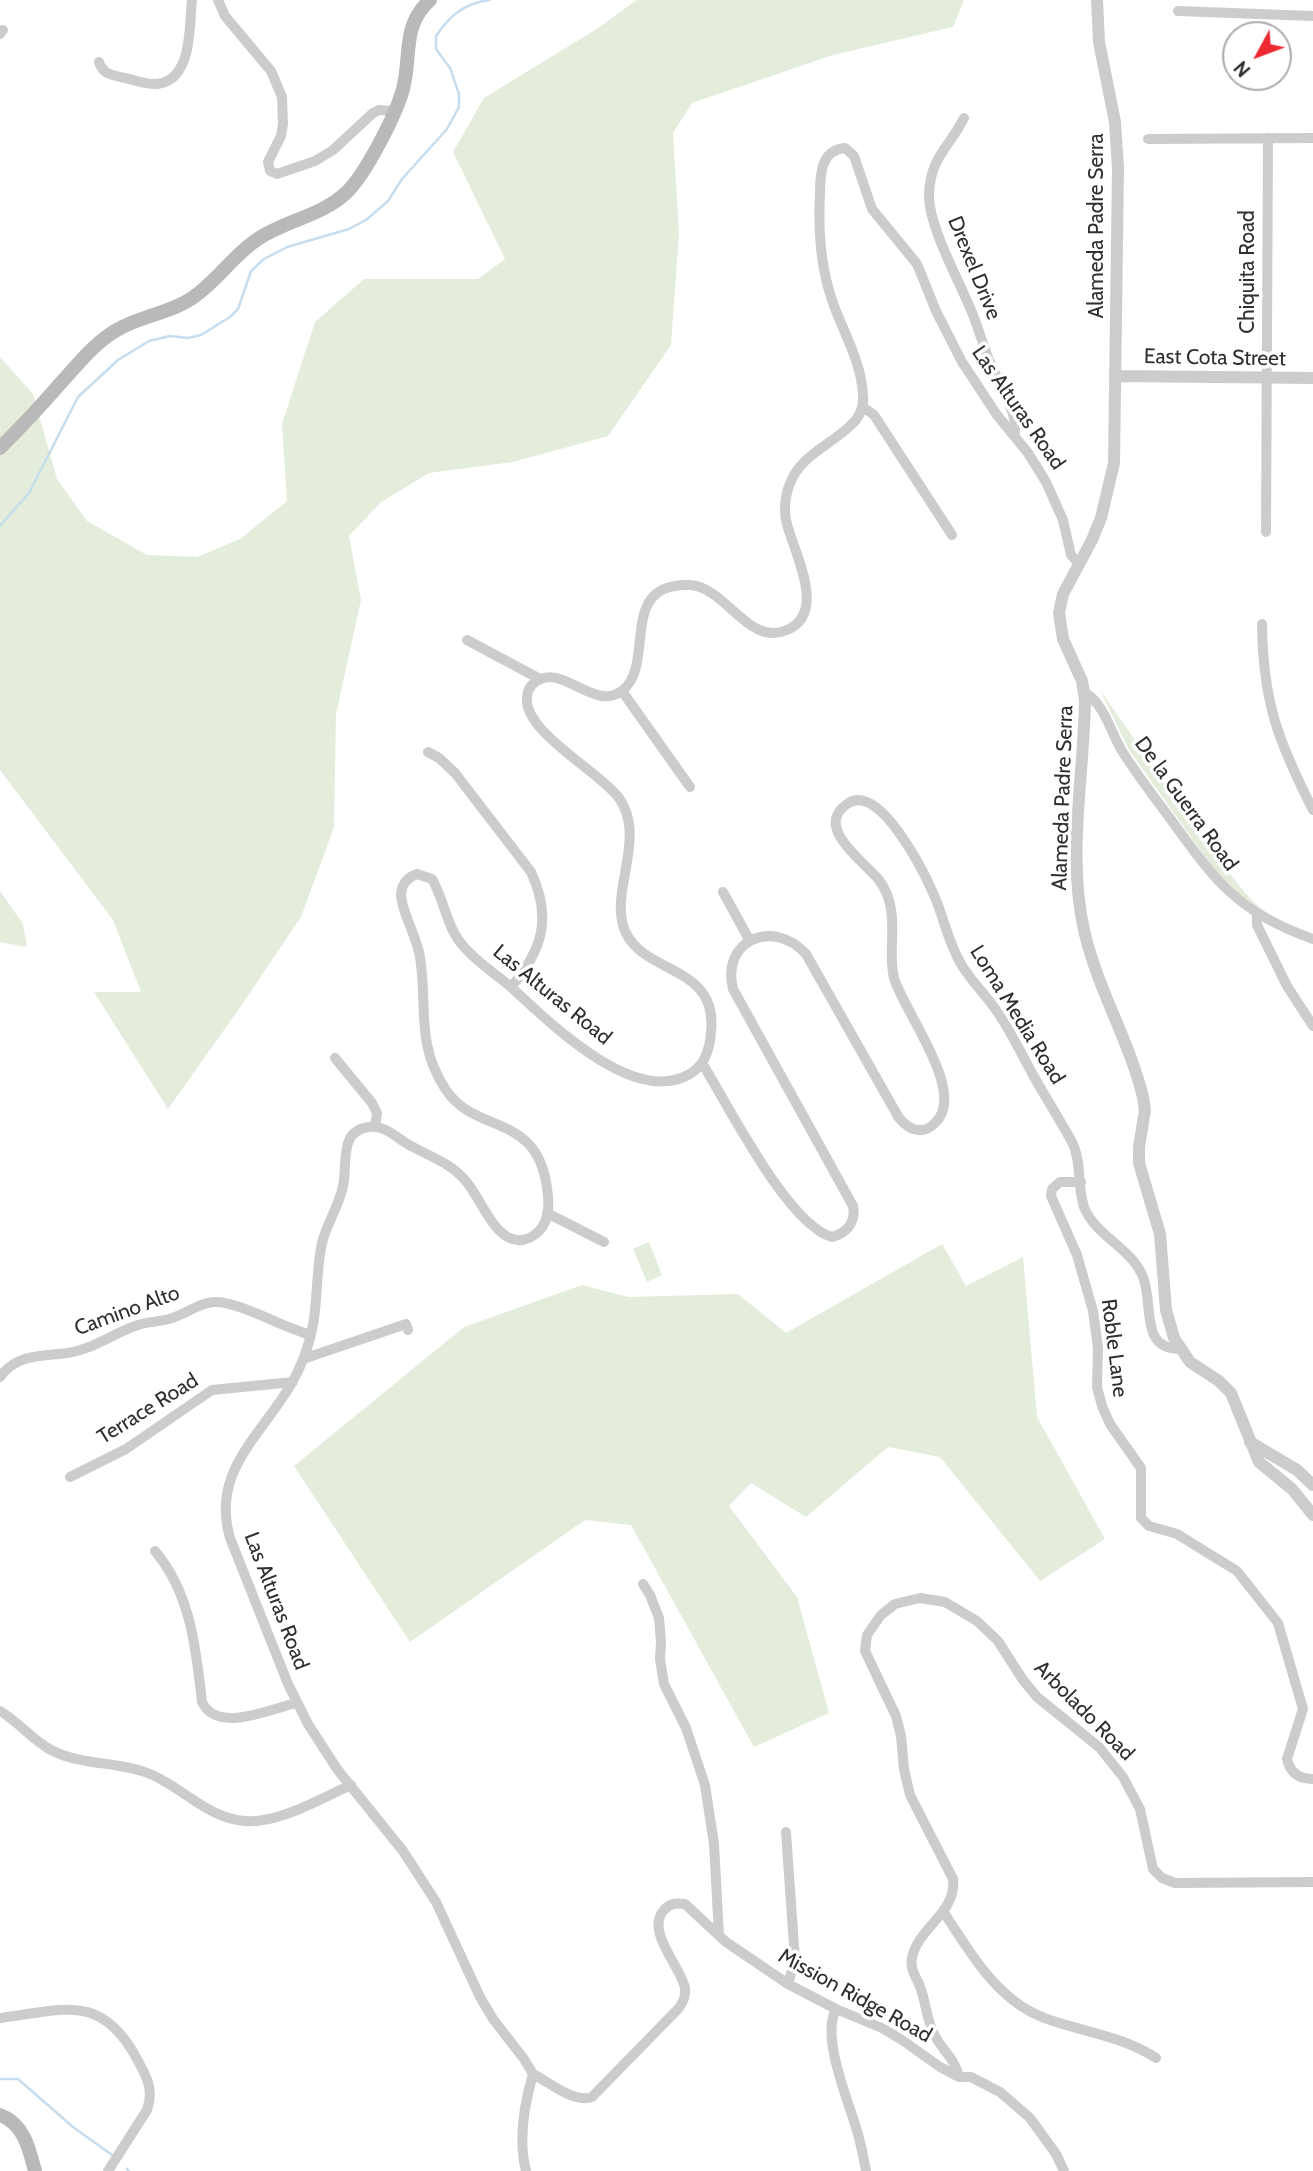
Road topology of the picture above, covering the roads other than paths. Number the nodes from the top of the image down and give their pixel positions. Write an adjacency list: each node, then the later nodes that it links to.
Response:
1 (192, 0): 7 (street)
2 (218, 0): 8 (street)
3 (430, 0): 8 (main road)
4 (1097, 0): 13 (street, Alameda Padre Serra)
5 (1178, 11): 6 (street)
6 (1313, 16)
7 (99, 62)
8 (393, 111): 18 (main road)
9 (964, 118): 17 (street, Drexel Drive)
10 (1268, 138): 11 (street); 12 (street); 14 (street, Chiquita Road)
11 (1313, 138)
12 (1148, 139)
13 (1117, 376): 14 (street, East Cota Street); 21 (street, Alameda Padre Serra)
14 (1266, 378): 15 (street, East Cota Street); 19 (street, Chiquita Road)
15 (1313, 378)
16 (863, 407): 17 (street, Las Alturas Road); 20 (street); 25 (street)
17 (1014, 435): 21 (street, Las Alturas Road)
18 (0, 448)
19 (1266, 532)
20 (952, 535)
21 (1079, 564): 26 (street, Alameda Padre Serra)
22 (1262, 624): 29 (street)
23 (467, 640): 24 (street)
24 (540, 679): 25 (street); 37 (street)
25 (622, 691): 28 (street)
26 (1085, 693): 31 (street, De la Guerra Road); 44 (street, Alameda Padre Serra)
27 (428, 752): 34 (street)
28 (690, 787)
29 (1313, 810)
30 (723, 892): 33 (street)
31 (1257, 914): 32 (street, De la Guerra Road); 35 (street)
32 (1313, 939)
33 (750, 941): 37 (street); 39 (street, Loma Media Road)
34 (511, 987): 37 (street, Las Alturas Road); 40 (street, Las Alturas Road)
35 (1313, 1026)
36 (335, 1058): 38 (street)
37 (702, 1063)
38 (375, 1127): 40 (street); 43 (street, Las Alturas Road)
39 (1081, 1182): 44 (street, Loma Media Road); 56 (street, Roble Lane)
40 (547, 1213): 41 (street)
41 (604, 1242)
42 (408, 1330): 45 (street)
43 (311, 1335): 45 (street, Las Alturas Road); 46 (street, Camino Alto)
44 (1180, 1349): 48 (street, Alameda Padre Serra)
45 (303, 1359): 47 (street, Las Alturas Road)
46 (0, 1377)
47 (293, 1381): 49 (street, Terrace Road); 54 (street, Las Alturas Road)
48 (1250, 1442): 50 (street); 51 (street, Alameda Padre Serra)
49 (70, 1477)
50 (1313, 1485)
51 (1313, 1514)
52 (155, 1551): 54 (street)
53 (643, 1584): 61 (street)
54 (296, 1703): 57 (street, Las Alturas Road)
55 (0, 1711): 57 (street)
56 (1313, 1779)
57 (351, 1785): 66 (street, Las Alturas Road)
58 (786, 1832): 62 (street)
59 (1313, 1882): 60 (street, Arbolado Road)
60 (943, 1911): 65 (street); 67 (street, Arbolado Road)
61 (719, 1936): 62 (street, Mission Ridge Road); 66 (street, Mission Ridge Road)
62 (788, 1984): 63 (street, Mission Ridge Road)
63 (836, 2008): 67 (street, Mission Ridge Road); 72 (street)
64 (0, 2018): 70 (street)
65 (1156, 2059)
66 (533, 2074): 71 (street)
67 (959, 2077): 73 (street, Mission Ridge Road)
68 (0, 2115): 69 (main road)
69 (35, 2171)
70 (108, 2171)
71 (526, 2171)
72 (866, 2171)
73 (1064, 2171)

